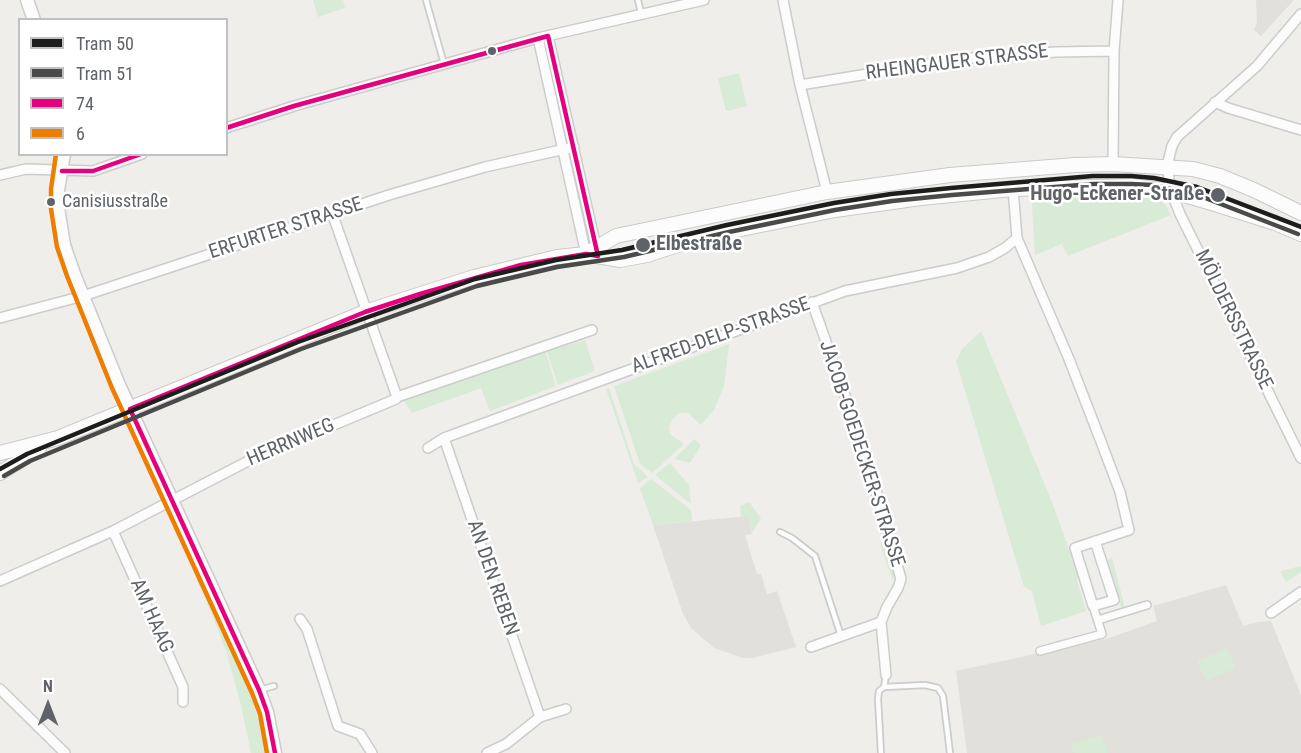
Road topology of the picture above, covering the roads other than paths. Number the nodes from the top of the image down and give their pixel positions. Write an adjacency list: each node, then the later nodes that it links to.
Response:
1 (27, 0): 9 (street)
2 (426, 0): 12 (lane)
3 (638, 0): 7 (lane)
4 (704, 0): 7 (street)
5 (783, 0): 13 (street)
6 (1118, 0): 11 (street)
7 (641, 13): 10 (street)
8 (1301, 14): 14 (street)
9 (33, 18)
10 (543, 37): 12 (street); 17 (street)
11 (1114, 51): 13 (street, RHEINGAUER STRASSE); 20 (street)
12 (445, 64): 15 (street)
13 (800, 85): 26 (street)
14 (1215, 102): 16 (street); 21 (street)
15 (228, 127)
16 (1301, 130)
17 (569, 148): 27 (street, ERFURTER STRASSE); 31 (street)
18 (64, 156): 22 (street)
19 (136, 156): 22 (street)
20 (1113, 164): 21 (main road); 26 (main road)
21 (1167, 166): 24 (street, MÖLDERSSTRASSE); 28 (main road)
22 (62, 171): 23 (street); 32 (street)
23 (0, 175)
24 (1170, 186): 25 (main road); 29 (main road); 43 (street, MÖLDERSSTRASSE)
25 (1013, 189): 30 (street); 31 (main road)
26 (827, 192): 31 (main road)
27 (332, 213): 32 (street, ERFURTER STRASSE); 34 (street)
28 (1301, 213)
29 (1301, 234)
30 (1017, 238): 33 (street, ALFRED-DELP-STRASSE); 48 (street)
31 (594, 252): 34 (main road)
32 (83, 296): 35 (street, ERFURTER STRASSE); 38 (street)
33 (812, 302): 40 (street, ALFRED-DELP-STRASSE); 56 (street, JACOB-GOEDECKER-STRASSE)
34 (365, 312): 37 (street); 38 (main road)
35 (0, 318)
36 (592, 330): 37 (street, HERRNWEG)
37 (397, 397): 45 (street, HERRNWEG)
38 (130, 409): 39 (main road); 45 (street)
39 (58, 438): 42 (main road); 44 (main road)
40 (444, 438): 41 (street, ALFRED-DELP-STRASSE); 67 (street, AN DEN REBEN)
41 (428, 448)
42 (0, 453)
43 (1301, 458)
44 (0, 473)
45 (172, 500): 46 (street, HERRNWEG); 64 (street)
46 (113, 531): 49 (street, HERRNWEG); 65 (street, AM HAAG)
47 (780, 532): 57 (lane)
48 (1095, 541): 52 (street); 52 (street)
49 (0, 581)
50 (1301, 592): 53 (street)
51 (1147, 605): 55 (street)
52 (1094, 606): 55 (street)
53 (1271, 614)
54 (300, 620): 70 (street)
55 (1098, 620): 59 (street)
56 (881, 622): 57 (street); 60 (street)
57 (841, 636): 58 (street)
58 (811, 646)
59 (1040, 651)
60 (886, 675): 62 (lane)
61 (274, 686): 64 (lane)
62 (884, 687): 72 (lane); 73 (lane)
63 (0, 689): 68 (street)
64 (259, 690): 69 (street)
65 (183, 702)
66 (566, 709): 67 (street)
67 (540, 717): 71 (street)
68 (64, 753)
69 (274, 753)
70 (372, 753)
71 (487, 753)
72 (881, 753)
73 (950, 753)

